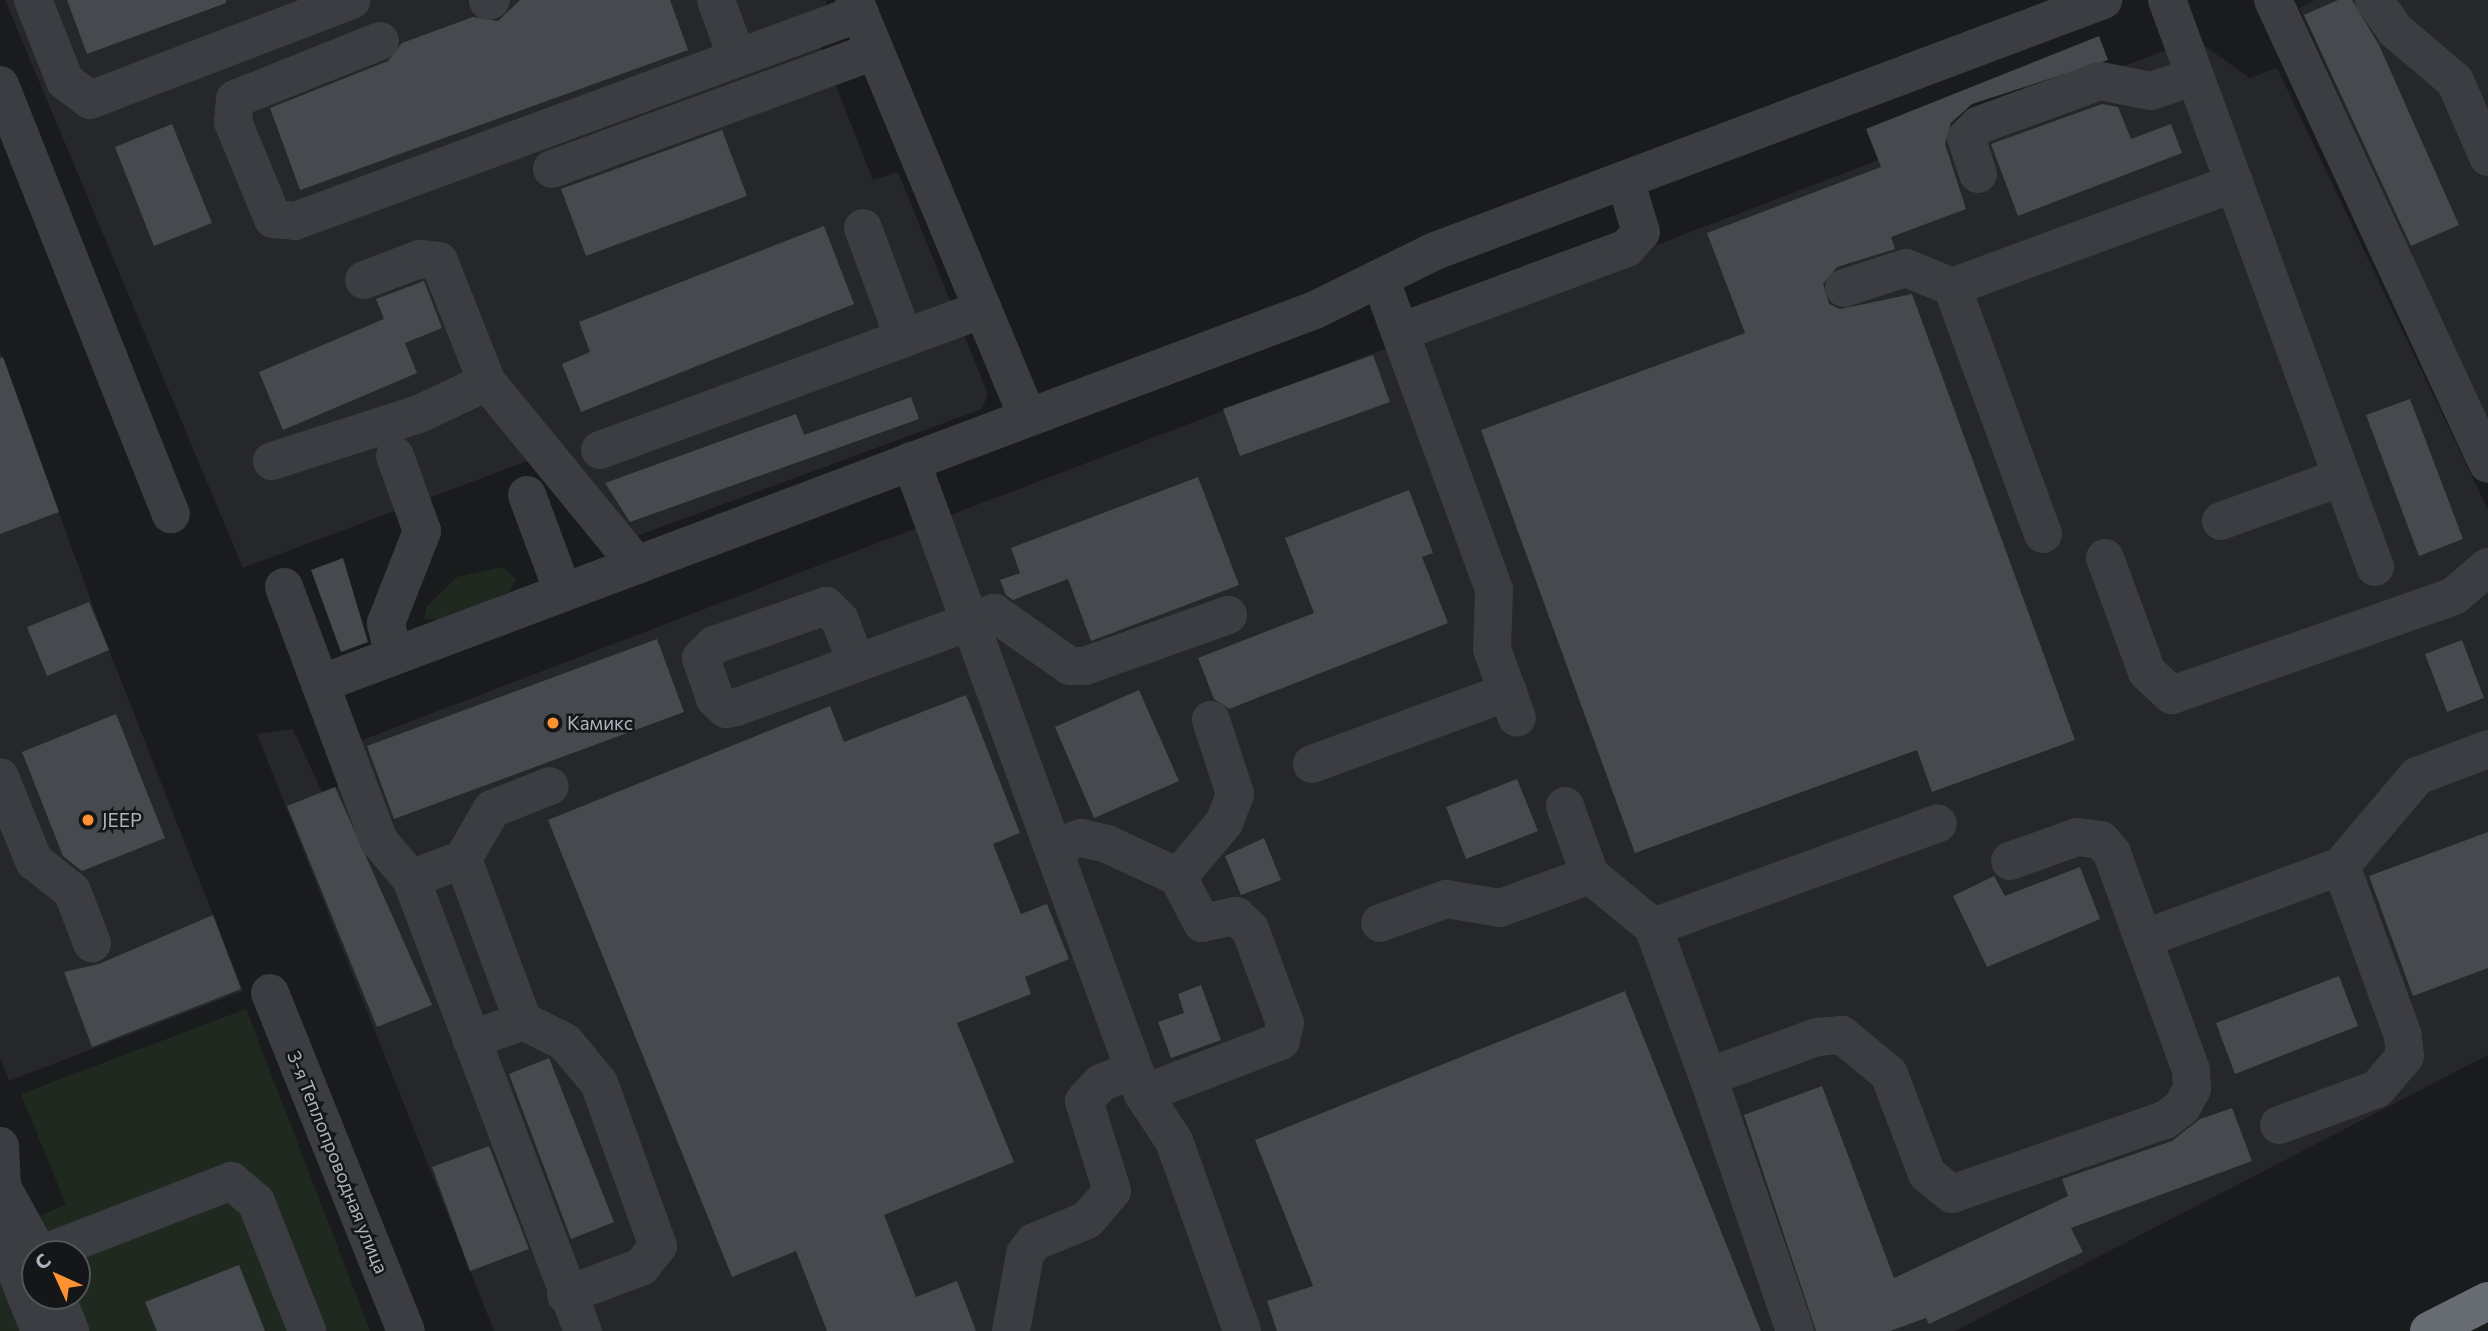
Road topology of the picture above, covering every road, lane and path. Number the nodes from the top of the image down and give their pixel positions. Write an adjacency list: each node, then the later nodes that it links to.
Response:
1 (33, 0): 2 (street)
2 (352, 0)
3 (716, 0): 11 (street)
4 (2103, 0): 17 (street)
5 (2167, 0): 12 (street)
6 (2273, 0): 33 (street)
7 (2374, 0): 14 (street)
8 (857, 7): 10 (street); 11 (street)
9 (380, 41): 11 (street)
10 (875, 51): 15 (street); 24 (street)
11 (737, 58)
12 (2195, 76): 16 (street); 18 (street)
13 (0, 85): 36 (street)
14 (2488, 157)
15 (552, 169)
16 (1978, 174)
17 (1625, 180): 20 (street); 25 (street)
18 (2234, 183): 22 (street); 34 (street)
19 (863, 228): 26 (street)
20 (1380, 278): 25 (street); 28 (street)
21 (363, 280): 27 (street)
22 (1952, 287): 23 (street); 38 (street)
23 (1844, 288)
24 (983, 309): 26 (street); 28 (street)
25 (1400, 331): 52 (street)
26 (904, 338): 29 (street)
27 (486, 382): 31 (street); 40 (street)
28 (1028, 417): 32 (street)
29 (600, 450)
30 (395, 456): 47 (street)
31 (271, 461)
32 (911, 461): 40 (street); 46 (street)
33 (2488, 464)
34 (2342, 477): 37 (street); 41 (street)
35 (527, 495): 44 (street)
36 (171, 514)
37 (2221, 521)
38 (2043, 534)
39 (2105, 558): 42 (street)
40 (637, 565): 44 (street)
41 (2375, 567)
42 (2488, 567)
43 (284, 587): 49 (street)
44 (563, 592): 47 (street)
45 (1228, 615): 46 (street)
46 (970, 621): 48 (street); 57 (street)
47 (394, 656): 49 (street)
48 (856, 663)
49 (320, 684): 63 (street)
50 (1211, 720): 62 (street)
51 (2488, 749): 60 (street)
52 (1312, 764)
53 (0, 777): 67 (street)
54 (550, 786): 58 (street)
55 (1565, 806): 61 (street)
56 (1938, 823): 65 (street)
57 (1053, 848): 62 (street); 72 (street)
58 (463, 859): 63 (street); 69 (street)
59 (2010, 861): 66 (street)
60 (2341, 866): 66 (street); 73 (street)
61 (1590, 875): 64 (street); 65 (street)
62 (1178, 877): 72 (street)
63 (411, 879): 70 (street)
64 (1380, 923)
65 (1653, 927): 71 (street)
66 (2143, 939): 71 (street)
67 (92, 943)
68 (270, 993): 87 (street, 3-я Теплопроводная улица)
69 (523, 1021): 70 (street); 80 (street)
70 (471, 1040): 80 (street)
71 (1708, 1077): 91 (street)
72 (1139, 1082): 89 (street); 90 (street)
73 (2279, 1125)
74 (0, 1146): 75 (street)
75 (1, 1187): 77 (street)
76 (0, 1231): 79 (street)
77 (32, 1240)
78 (77, 1240): 86 (street)
79 (21, 1284)
80 (566, 1294): 88 (street)
81 (2488, 1301): 92 (highway)
82 (31, 1310): 84 (street)
83 (42, 1310): 85 (street)
84 (40, 1331)
85 (70, 1331)
86 (307, 1331)
87 (405, 1331)
88 (583, 1331)
89 (1011, 1331)
90 (1242, 1331)
91 (1795, 1331)
92 (2428, 1331)

